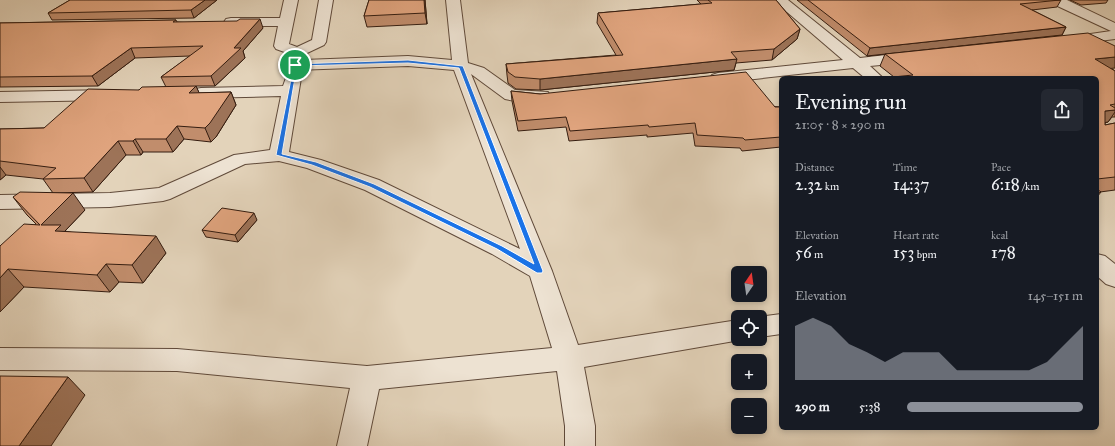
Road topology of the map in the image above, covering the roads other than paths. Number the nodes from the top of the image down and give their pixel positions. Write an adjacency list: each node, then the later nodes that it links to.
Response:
1 (291, 0): 6 (street)
2 (326, 0): 12 (street)
3 (786, 0): 13 (street)
4 (1056, 0): 8 (street)
5 (457, 1): 14 (street)
6 (285, 22): 7 (street); 12 (street)
7 (214, 23)
8 (1115, 28)
9 (1115, 36): 10 (street)
10 (1052, 42)
11 (927, 56): 13 (street)
12 (297, 58): 14 (street); 17 (street)
13 (857, 63): 15 (street); 16 (street)
14 (460, 66): 20 (street); 24 (street)
15 (872, 76)
16 (704, 80)
17 (290, 91): 18 (street); 22 (street)
18 (188, 93)
19 (126, 94): 21 (street)
20 (556, 95)
21 (0, 97)
22 (278, 155): 23 (street); 24 (street)
23 (0, 202)
24 (540, 271): 28 (street)
25 (779, 324): 26 (street)
26 (767, 326)
27 (731, 332): 28 (street)
28 (569, 358): 30 (street); 32 (street)
29 (0, 359): 30 (street)
30 (367, 378): 31 (street)
31 (352, 446)
32 (580, 446)

